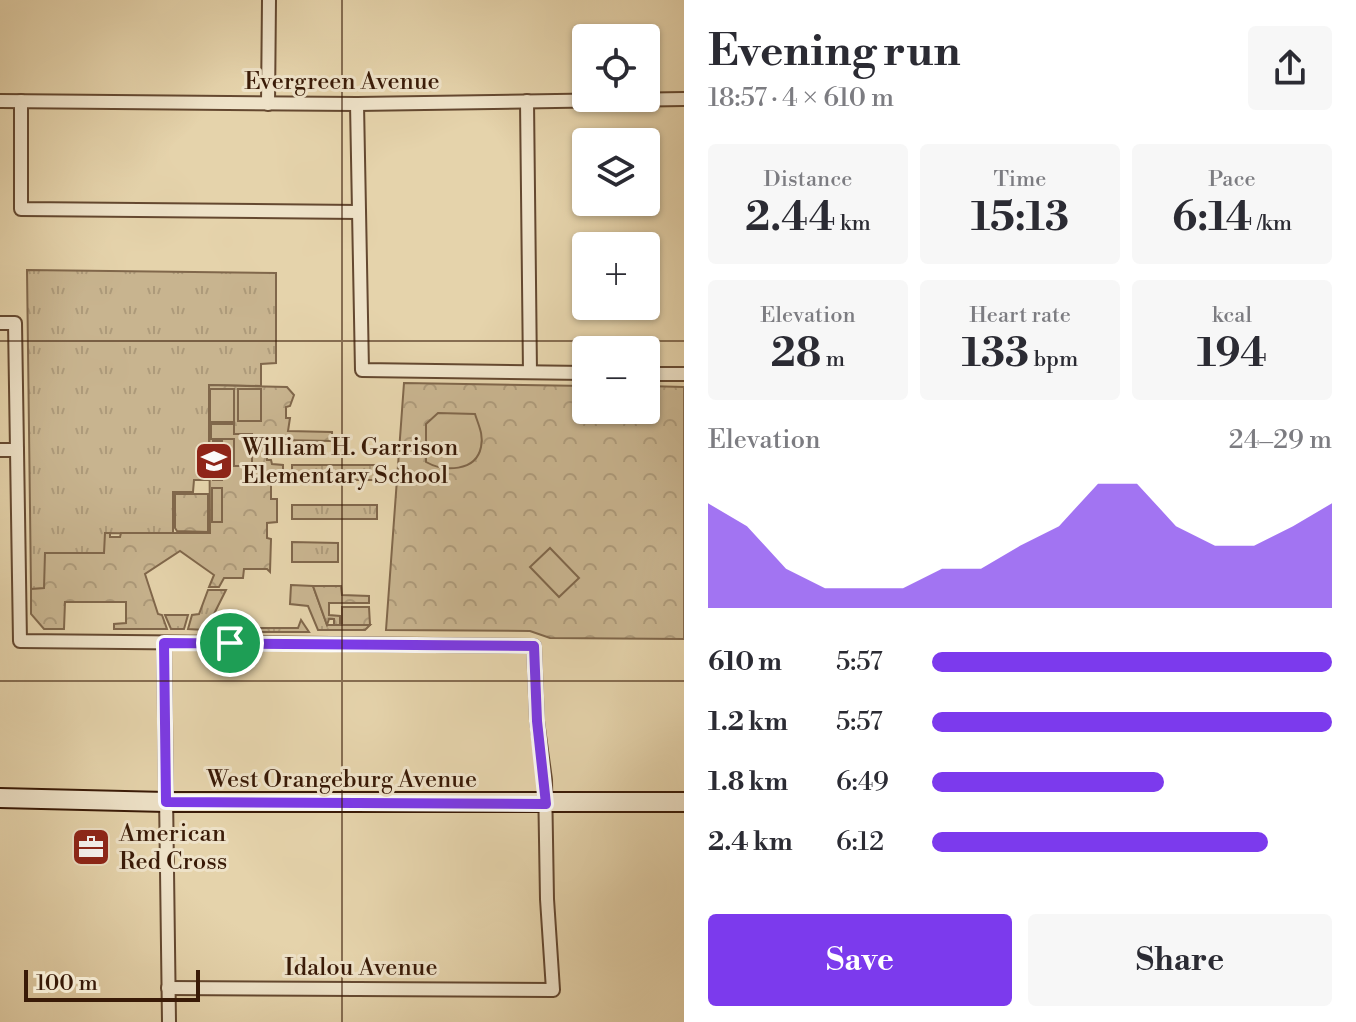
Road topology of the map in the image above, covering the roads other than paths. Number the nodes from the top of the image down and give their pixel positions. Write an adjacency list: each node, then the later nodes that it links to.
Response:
1 (269, 0): 6 (street)
2 (684, 99): 5 (street, Evergreen Avenue)
3 (0, 101): 4 (street, Evergreen Avenue)
4 (21, 101): 6 (street, Evergreen Avenue); 8 (street)
5 (527, 101): 7 (street, Evergreen Avenue); 10 (street)
6 (268, 104): 7 (street, Evergreen Avenue)
7 (357, 104): 8 (street)
8 (359, 212): 10 (street)
9 (0, 323): 15 (street)
10 (530, 372): 11 (street)
11 (572, 373)
12 (660, 374): 13 (street)
13 (684, 374)
14 (0, 450): 15 (street)
15 (17, 450): 16 (street)
16 (164, 643): 18 (street); 20 (street)
17 (0, 798): 18 (street, West Orangeburg Avenue)
18 (166, 802): 20 (street, West Orangeburg Avenue); 21 (street)
19 (684, 802): 20 (street, West Orangeburg Avenue)
20 (546, 804): 21 (street, Idalou Avenue)
21 (168, 988): 22 (street)
22 (169, 1022)

